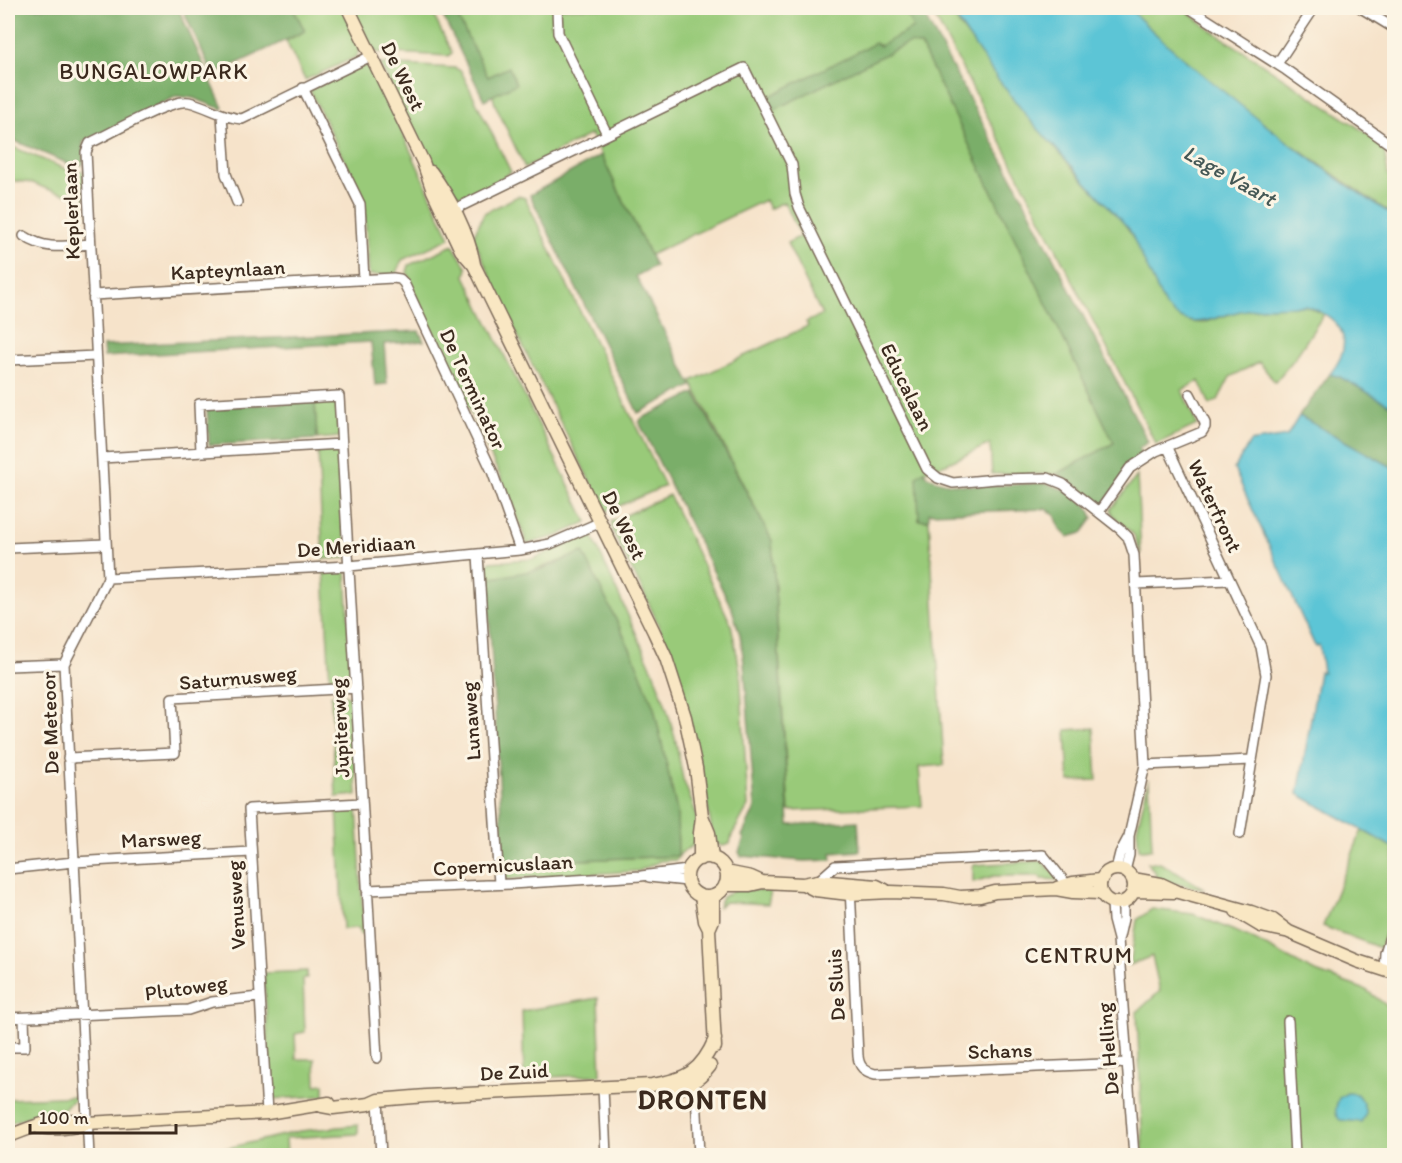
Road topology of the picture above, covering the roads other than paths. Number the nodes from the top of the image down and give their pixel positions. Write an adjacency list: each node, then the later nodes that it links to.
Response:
1 (348, 8): 8 (main road, De West)
2 (557, 8): 12 (street)
3 (1189, 8): 6 (street)
4 (1314, 8): 9 (street)
5 (1361, 8): 7 (street)
6 (1203, 11): 9 (street)
7 (1395, 28)
8 (371, 56): 10 (street, Keplerlaan); 15 (main road, De West)
9 (1277, 64): 13 (street)
10 (303, 88): 11 (street, Keplerlaan); 18 (street)
11 (222, 115): 14 (street); 17 (street, Keplerlaan)
12 (607, 134): 15 (street, Educalaan); 27 (street, Educalaan)
13 (1395, 147)
14 (237, 202)
15 (448, 212): 28 (main road, De West)
16 (24, 236): 17 (street)
17 (90, 244): 19 (street, Keplerlaan)
18 (364, 280): 19 (street, Kapteynlaan); 31 (street, De Terminator)
19 (93, 295): 20 (street)
20 (96, 356): 21 (street); 26 (street)
21 (8, 360)
22 (1190, 394): 24 (street)
23 (342, 444): 25 (street); 25 (street, Jupiterweg); 33 (street, Jupiterweg)
24 (1168, 448): 27 (street); 35 (street, Waterfront)
25 (201, 452): 26 (street)
26 (102, 458): 29 (street)
27 (1099, 512): 36 (street, Educalaan)
28 (601, 522): 31 (street, De Meridiaan); 46 (main road, De West)
29 (106, 544): 30 (street); 34 (street)
30 (8, 548)
31 (520, 550): 32 (street, De Meridiaan)
32 (478, 555): 33 (street, De Meridiaan); 53 (street, Lunaweg)
33 (349, 566): 34 (street, De Meridiaan); 39 (street, Jupiterweg)
34 (108, 578): 37 (street, De Meteoor)
35 (1229, 580): 36 (street, Waterfront); 41 (street, Waterfront)
36 (1136, 584): 42 (street, Educalaan)
37 (64, 664): 38 (street); 40 (street, De Meteoor)
38 (8, 666)
39 (356, 688): 40 (street, Saturnusweg); 43 (street, Jupiterweg)
40 (68, 759): 47 (street, De Meteoor)
41 (1251, 760): 42 (street); 44 (street, Waterfront)
42 (1145, 765): 50 (street, Educalaan)
43 (362, 803): 45 (street, Venusweg); 58 (street, Jupiterweg)
44 (1240, 834)
45 (251, 852): 47 (street, Marsweg); 63 (street, Venusweg)
46 (706, 859): 49 (main road); 51 (main road)
47 (74, 862): 48 (street, Marsweg); 64 (street, De Meteoor)
48 (8, 869)
49 (688, 876): 53 (street, Copernicuslaan); 59 (main road)
50 (1127, 878): 55 (main road); 60 (main road); 62 (main road)
51 (725, 879): 54 (main road); 59 (main road)
52 (818, 881): 54 (main road); 56 (street); 57 (main road)
53 (499, 884): 58 (street, Copernicuslaan)
54 (803, 884): 57 (main road)
55 (1100, 886): 56 (main road); 60 (main road)
56 (1062, 887): 57 (main road)
57 (850, 889): 72 (street, De Sluis)
58 (367, 890): 70 (street, Jupiterweg)
59 (707, 896): 68 (main road)
60 (1117, 903): 71 (street, De Helling)
61 (1395, 924): 62 (street)
62 (1390, 971)
63 (259, 997): 64 (street, Plutoweg); 77 (street, Venusweg)
64 (81, 1016): 66 (street, Plutoweg); 78 (street, De Meteoor)
65 (8, 1018): 66 (street, Plutoweg)
66 (24, 1018): 69 (street)
67 (1288, 1021): 85 (street)
68 (715, 1039): 73 (main road, De Zuid); 75 (main road)
69 (8, 1047)
70 (377, 1058)
71 (1126, 1063): 72 (street, Schans); 84 (street, De Helling)
72 (875, 1074)
73 (652, 1085): 74 (main road, De Zuid); 75 (main road, De Zuid)
74 (603, 1087): 76 (main road, De Zuid); 82 (street)
75 (695, 1087): 83 (street)
76 (378, 1100): 77 (main road, De Zuid); 81 (street)
77 (267, 1113): 78 (main road, De Zuid)
78 (87, 1123): 79 (main road, De Zuid); 80 (street, De Meteoor)
79 (8, 1136)
80 (89, 1155)
81 (381, 1155)
82 (606, 1155)
83 (699, 1155)
84 (1134, 1155)
85 (1295, 1155)

